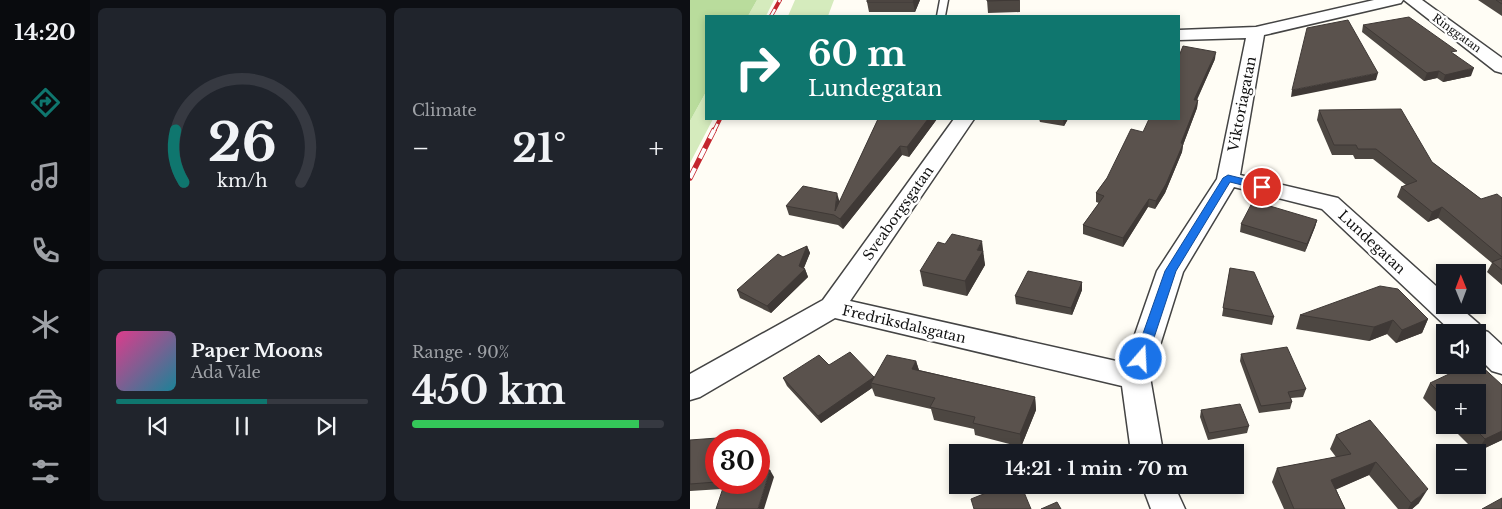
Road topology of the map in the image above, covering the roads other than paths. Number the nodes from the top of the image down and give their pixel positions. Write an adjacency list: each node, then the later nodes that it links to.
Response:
1 (944, 0): 4 (lane)
2 (1395, 0): 5 (street)
3 (1412, 0): 7 (street, Ringgatan)
4 (941, 15)
5 (1256, 32): 6 (street); 9 (street, Viktoriagatan)
6 (1180, 34)
7 (1502, 67)
8 (963, 120): 10 (street, Sveaborgsgatan)
9 (1228, 178): 11 (street, Lundegatan); 14 (street, Viktoriagatan)
10 (832, 307): 14 (street, Fredriksdalsgatan); 15 (street, Fredriksdalsgatan)
11 (1460, 324)
12 (1486, 348): 13 (street)
13 (1502, 363)
14 (1135, 377): 16 (street, Viktoriagatan)
15 (690, 388)
16 (1146, 444)
17 (1162, 494): 18 (street)
18 (1168, 509)

